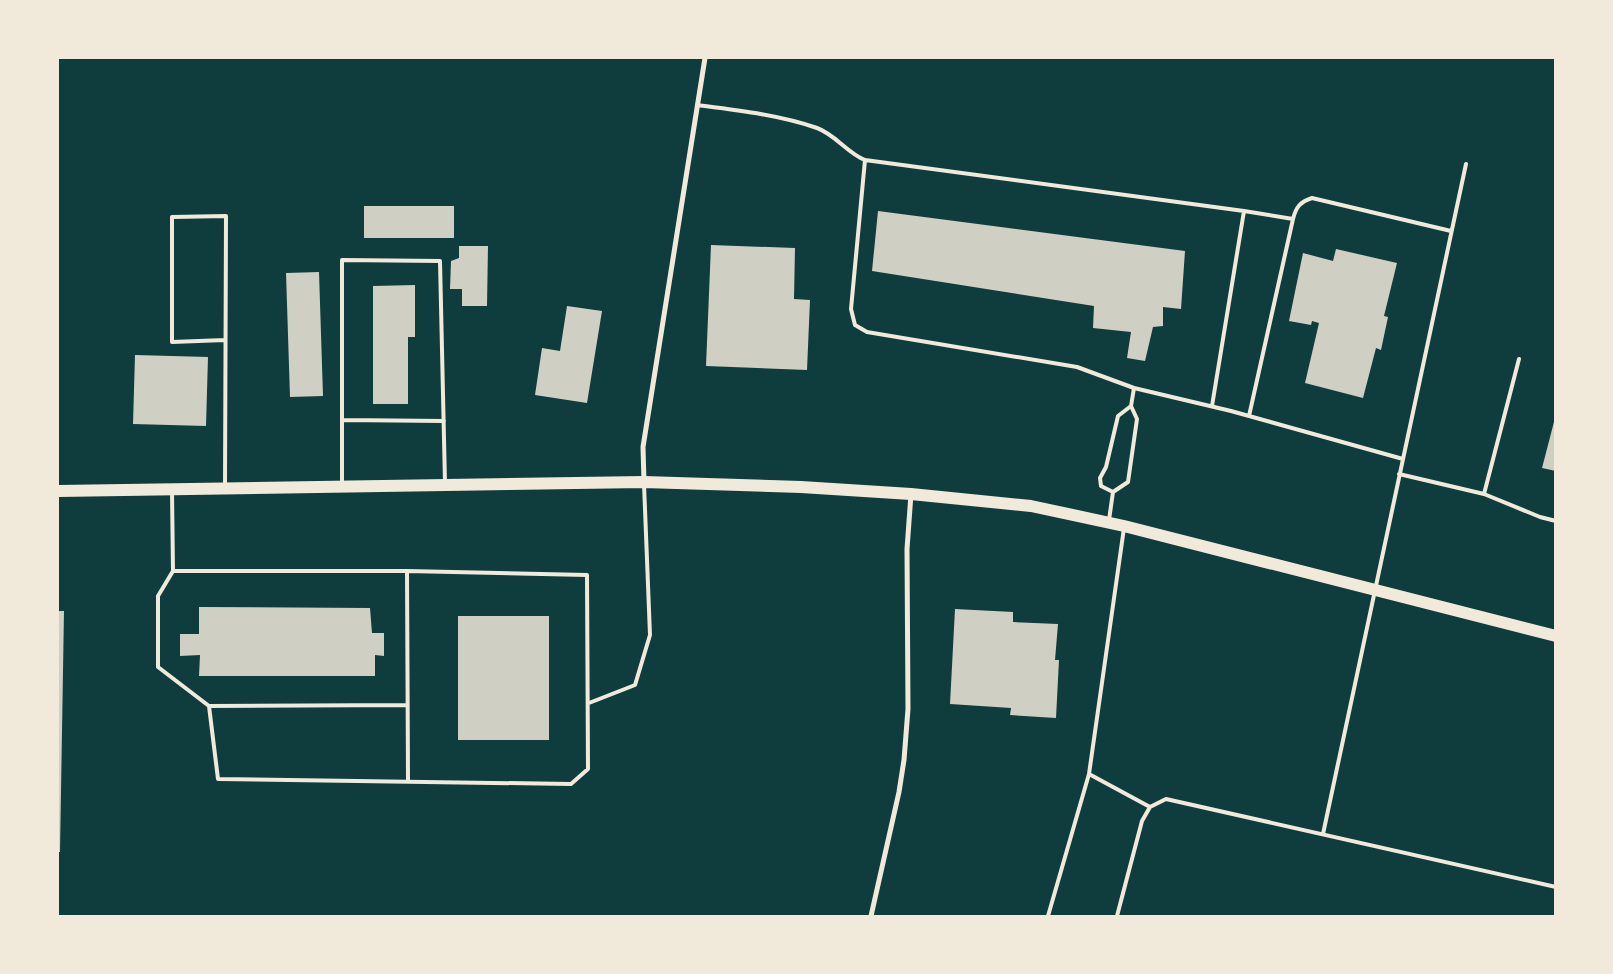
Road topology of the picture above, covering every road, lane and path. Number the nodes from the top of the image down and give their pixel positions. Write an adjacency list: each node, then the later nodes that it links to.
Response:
1 (706, 58): 2 (street)
2 (697, 105): 3 (lane); 18 (street)
3 (864, 160): 5 (lane); 10 (lane)
4 (1466, 164): 7 (lane)
5 (1244, 211): 6 (lane); 12 (lane)
6 (1293, 219): 7 (lane); 13 (lane)
7 (1451, 231): 16 (lane)
8 (225, 340): 8 (lane); 22 (lane)
9 (1519, 359): 26 (lane)
10 (1134, 388): 11 (lane); 12 (lane)
11 (1131, 406): 24 (lane); 24 (lane)
12 (1212, 406): 13 (lane)
13 (1249, 416): 16 (lane)
14 (343, 420): 15 (lane); 15 (lane); 19 (lane)
15 (444, 421): 20 (lane)
16 (1403, 459): 17 (lane)
17 (1400, 474): 26 (lane); 32 (lane)
18 (644, 482): 20 (main road); 25 (main road); 34 (lane)
19 (342, 485): 20 (main road); 22 (main road)
20 (445, 486)
21 (172, 488): 22 (main road); 23 (main road); 30 (lane)
22 (225, 488)
23 (58, 491)
24 (1113, 492): 28 (lane)
25 (911, 494): 28 (main road); 42 (street)
26 (1484, 494): 27 (lane)
27 (1556, 521)
28 (1108, 522): 29 (main road)
29 (1124, 526): 32 (main road); 37 (lane)
30 (173, 571): 31 (lane); 36 (lane)
31 (407, 571): 34 (lane); 35 (lane)
32 (1374, 590): 33 (main road); 40 (lane)
33 (1556, 636)
34 (589, 703): 38 (lane)
35 (406, 705): 36 (lane); 38 (lane)
36 (209, 706): 38 (lane)
37 (1088, 774): 39 (lane); 43 (lane)
38 (408, 780)
39 (1150, 807): 40 (lane); 44 (lane)
40 (1323, 834): 41 (lane)
41 (1556, 887)
42 (871, 916)
43 (1048, 916)
44 (1117, 916)

